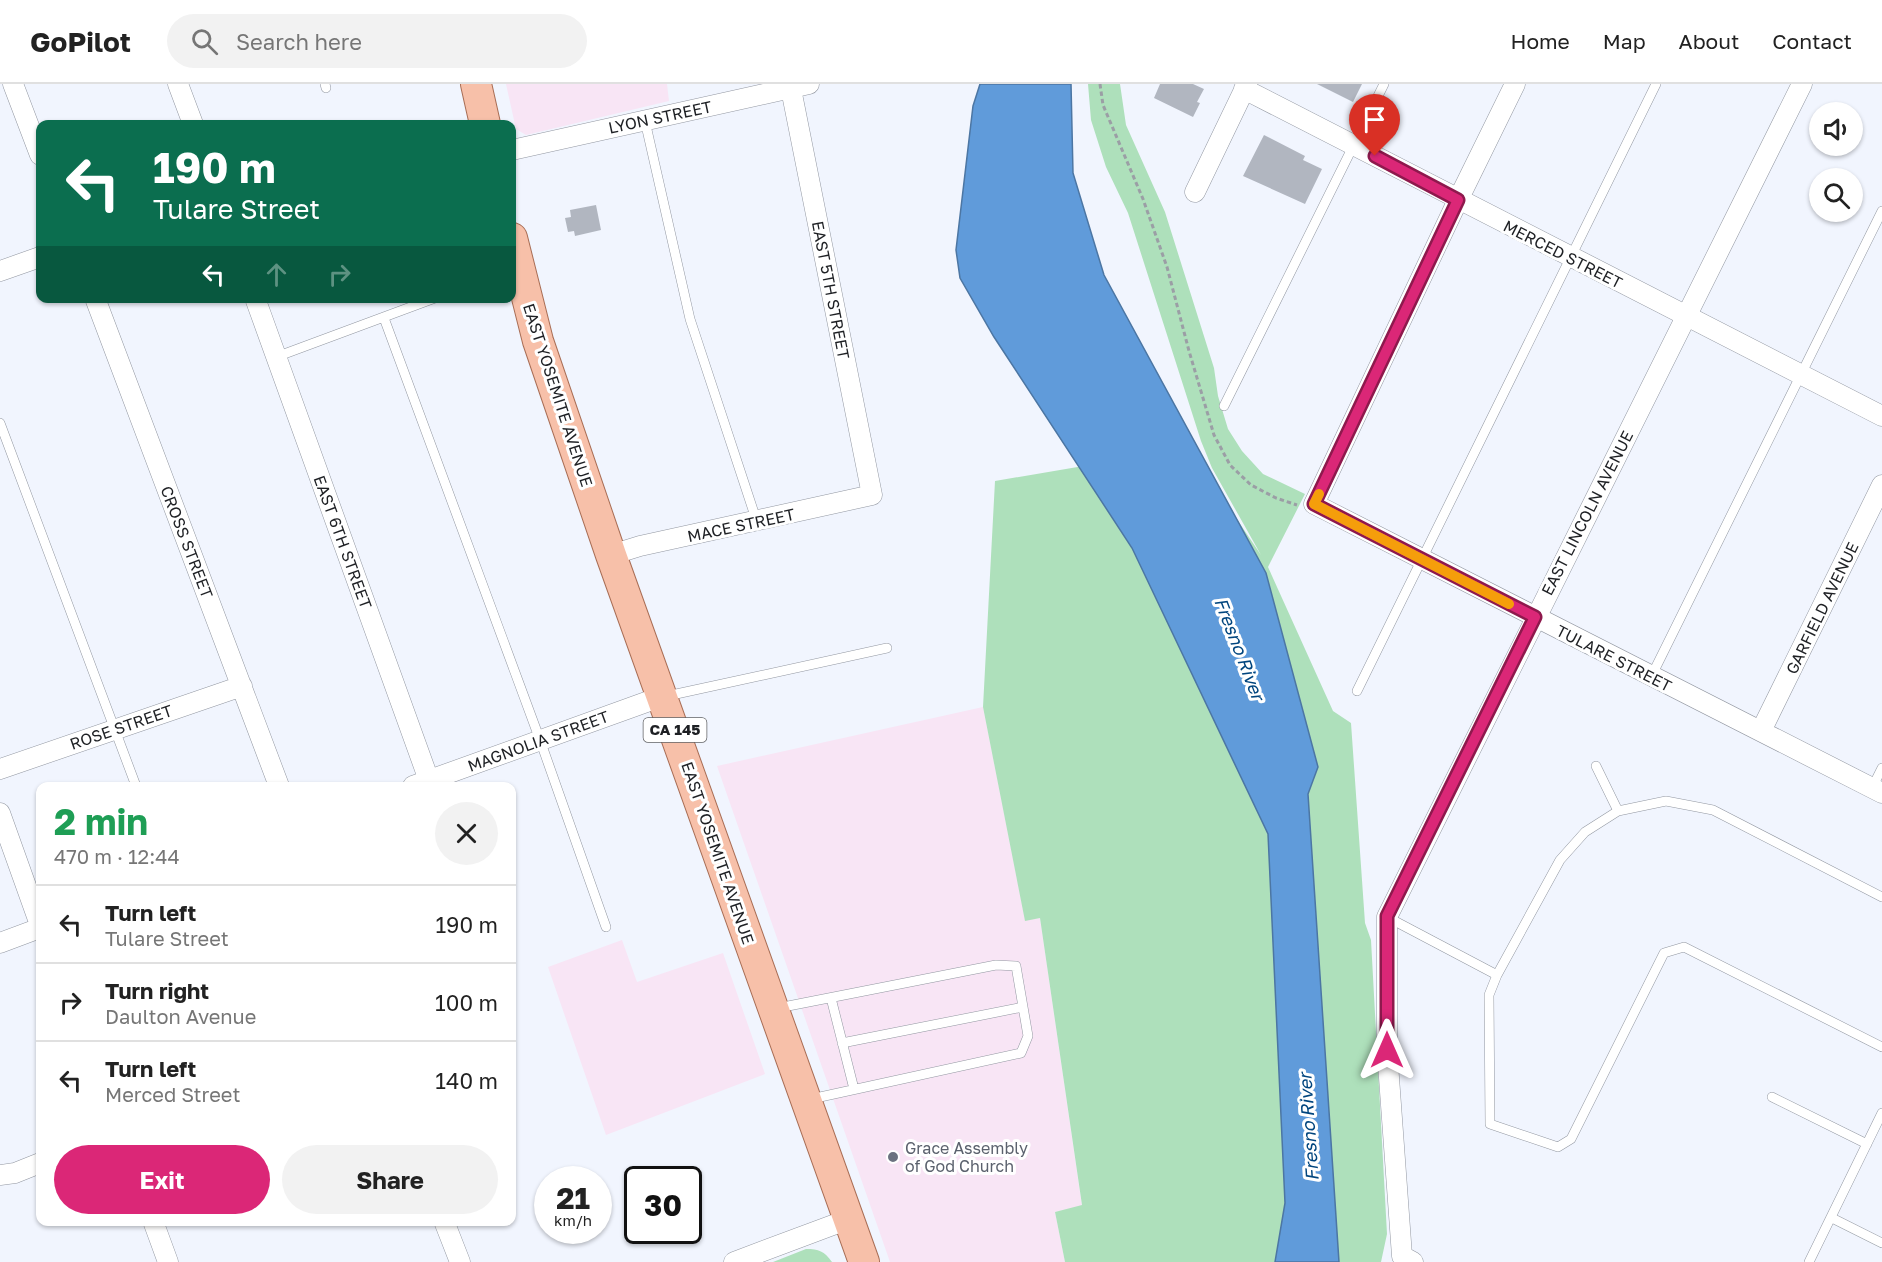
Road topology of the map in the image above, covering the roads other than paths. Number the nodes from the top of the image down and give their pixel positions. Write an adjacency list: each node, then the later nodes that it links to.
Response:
1 (14, 84): 13 (street)
2 (178, 84): 10 (street)
3 (476, 84): 11 (main road)
4 (1384, 84): 14 (lane)
5 (1515, 84): 17 (street)
6 (1656, 84): 20 (lane)
7 (1802, 84): 26 (street, EAST LINCOLN AVENUE)
8 (797, 85): 12 (street, LYON STREET); 34 (street, EAST 5TH STREET)
9 (1245, 87): 14 (street, MERCED STREET); 16 (street)
10 (192, 120)
11 (484, 120)
12 (645, 121): 15 (street, LYON STREET); 35 (lane)
13 (36, 144)
14 (1354, 145): 17 (street, MERCED STREET); 30 (lane)
15 (516, 149)
16 (1195, 192)
17 (1458, 200): 20 (street, MERCED STREET); 37 (street, TULARE STREET)
18 (1882, 211): 29 (lane)
19 (36, 258): 21 (street)
20 (1570, 258): 26 (street, MERCED STREET); 37 (lane)
21 (0, 271)
22 (516, 271): 36 (main road, EAST YOSEMITE AVENUE / CA 145)
23 (97, 303): 41 (street, CROSS STREET)
24 (257, 303): 28 (street, EAST 6TH STREET)
25 (422, 303): 27 (lane)
26 (1686, 316): 29 (street, MERCED STREET); 38 (street, EAST LINCOLN AVENUE)
27 (384, 318): 28 (lane); 46 (lane)
28 (276, 357): 52 (street, EAST 6TH STREET)
29 (1800, 374): 31 (street, MERCED STREET); 40 (lane)
30 (1224, 406)
31 (1882, 416)
32 (0, 423): 44 (lane)
33 (1882, 485): 45 (street, GARFIELD AVENUE)
34 (872, 495): 35 (street, MACE STREET)
35 (757, 522): 36 (street, MACE STREET)
36 (611, 555): 43 (main road, EAST YOSEMITE AVENUE / CA 145)
37 (1422, 560): 38 (street, TULARE STREET); 42 (lane)
38 (1535, 617): 40 (street, TULARE STREET); 59 (street, EAST LINCOLN AVENUE)
39 (887, 648): 43 (lane)
40 (1651, 677): 45 (street, TULARE STREET)
41 (242, 686): 44 (street, ROSE STREET); 51 (street, CROSS STREET)
42 (1357, 691)
43 (663, 696): 46 (street, MAGNOLIA STREET); 66 (main road, EAST YOSEMITE AVENUE / CA 145)
44 (115, 729): 49 (street, ROSE STREET); 50 (lane)
45 (1761, 731): 54 (street, TULARE STREET)
46 (540, 740): 53 (street, MAGNOLIA STREET); 60 (lane)
47 (1596, 766): 55 (lane)
48 (1882, 768): 54 (lane)
49 (0, 769)
50 (135, 782)
51 (278, 782)
52 (423, 782)
53 (429, 782)
54 (1877, 790)
55 (1618, 811): 57 (lane); 63 (lane)
56 (0, 813): 58 (street)
57 (1882, 897)
58 (36, 916)
59 (1387, 916): 63 (lane); 85 (street, EAST LINCOLN AVENUE)
60 (606, 927)
61 (36, 929): 62 (street)
62 (0, 943)
63 (1497, 975): 68 (lane)
64 (831, 998): 65 (lane); 66 (lane); 67 (lane)
65 (1023, 1007): 67 (lane); 69 (lane)
66 (773, 1009): 71 (main road, EAST YOSEMITE AVENUE / CA 145)
67 (842, 1043): 69 (lane)
68 (1882, 1047)
69 (854, 1089): 71 (lane)
70 (1772, 1097): 73 (lane)
71 (806, 1100): 77 (main road, EAST YOSEMITE AVENUE / CA 145)
72 (1882, 1113): 73 (lane)
73 (1867, 1144): 76 (lane)
74 (36, 1165): 75 (street)
75 (0, 1176)
76 (1832, 1218): 80 (lane); 86 (lane)
77 (849, 1219): 83 (street); 84 (main road, EAST YOSEMITE AVENUE / CA 145)
78 (155, 1226): 81 (street)
79 (446, 1226): 82 (street)
80 (1882, 1243)
81 (168, 1262)
82 (460, 1262)
83 (734, 1262)
84 (864, 1262)
85 (1413, 1262)
86 (1809, 1262)

